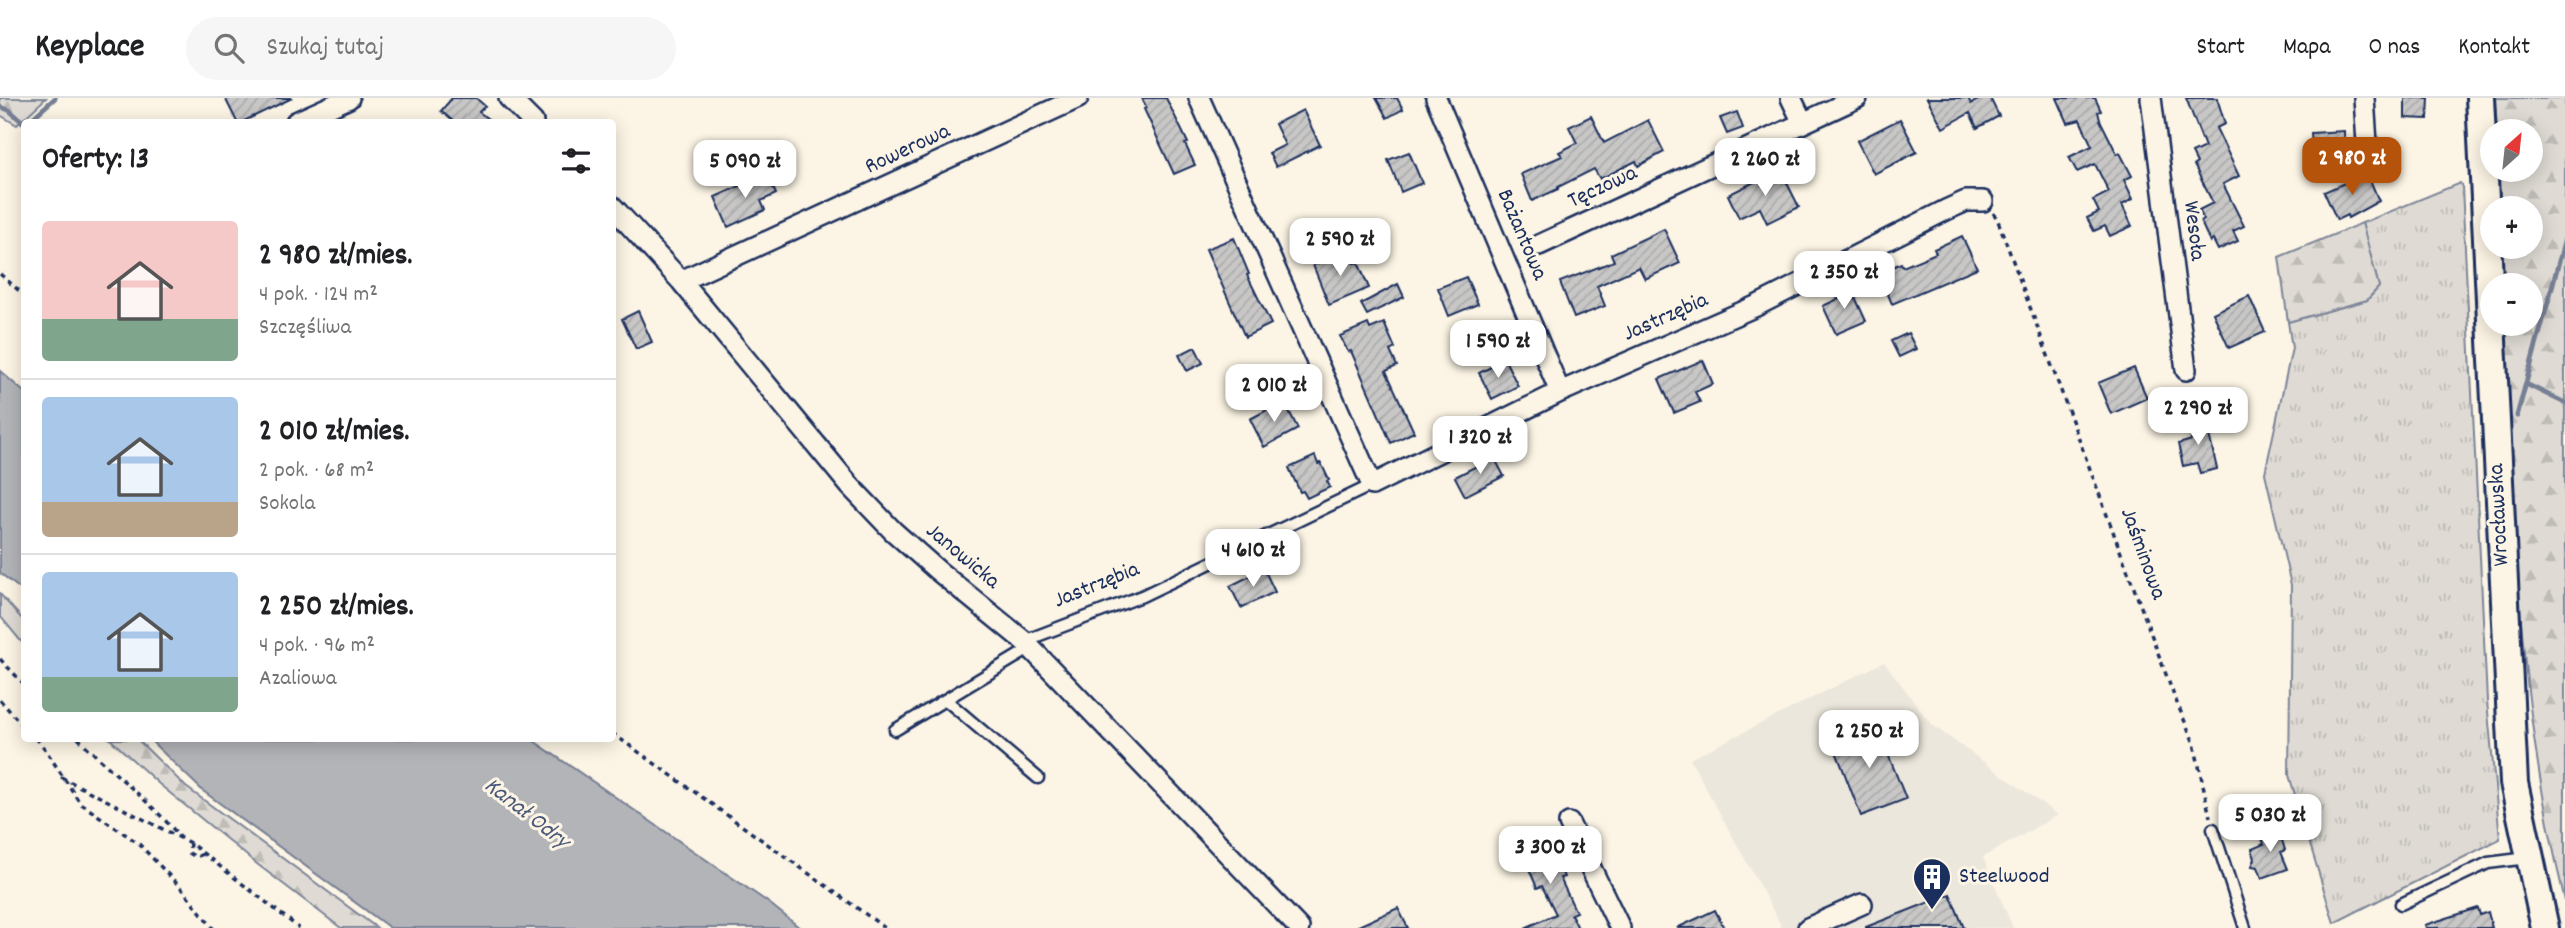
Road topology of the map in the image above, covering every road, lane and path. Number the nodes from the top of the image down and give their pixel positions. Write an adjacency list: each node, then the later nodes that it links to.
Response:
1 (349, 98): 11 (street)
2 (509, 98): 12 (street)
3 (1078, 98): 19 (street, Rowerowa)
4 (1199, 98): 23 (street)
5 (1436, 98): 22 (street, Bażantowa)
6 (1791, 98): 13 (street)
7 (1857, 98): 13 (street, Tęczowa)
8 (2151, 98): 21 (street, Wesoła)
9 (2364, 98): 14 (street)
10 (2480, 98): 41 (main road, Wrocławska)
11 (303, 119)
12 (530, 119)
13 (1803, 123): 17 (street, Tęczowa)
14 (2367, 143)
15 (1983, 201): 22 (street, Jastrzębia); 37 (path, Jaśminowa)
16 (616, 210): 19 (street, Janowicka)
17 (1539, 245)
18 (0, 274): 20 (path)
19 (681, 281): 24 (street, Janowicka)
20 (21, 292)
21 (2186, 370)
22 (1560, 392): 23 (street, Jastrzębia)
23 (1373, 485): 24 (lane, Jastrzębia)
24 (1028, 645): 28 (lane, Jastrzębia); 47 (street, Janowicka)
25 (0, 659): 26 (path)
26 (21, 681)
27 (0, 700): 29 (path)
28 (946, 700): 30 (lane, Jastrzębia); 35 (lane)
29 (21, 724)
30 (895, 730)
31 (616, 736): 46 (path)
32 (40, 742): 34 (path)
33 (82, 742): 38 (path)
34 (61, 777): 38 (path); 44 (path)
35 (1038, 778)
36 (1569, 822): 48 (street)
37 (2213, 829): 50 (lane)
38 (181, 838): 39 (path)
39 (190, 843): 40 (path); 40 (path)
40 (203, 854): 45 (path)
41 (2528, 858): 43 (lane); 51 (main road, Wrocławska)
42 (1862, 904): 49 (street)
43 (2401, 904)
44 (213, 928)
45 (299, 928)
46 (885, 928)
47 (1299, 928)
48 (1620, 928)
49 (1808, 928)
50 (2245, 928)
51 (2545, 928)

